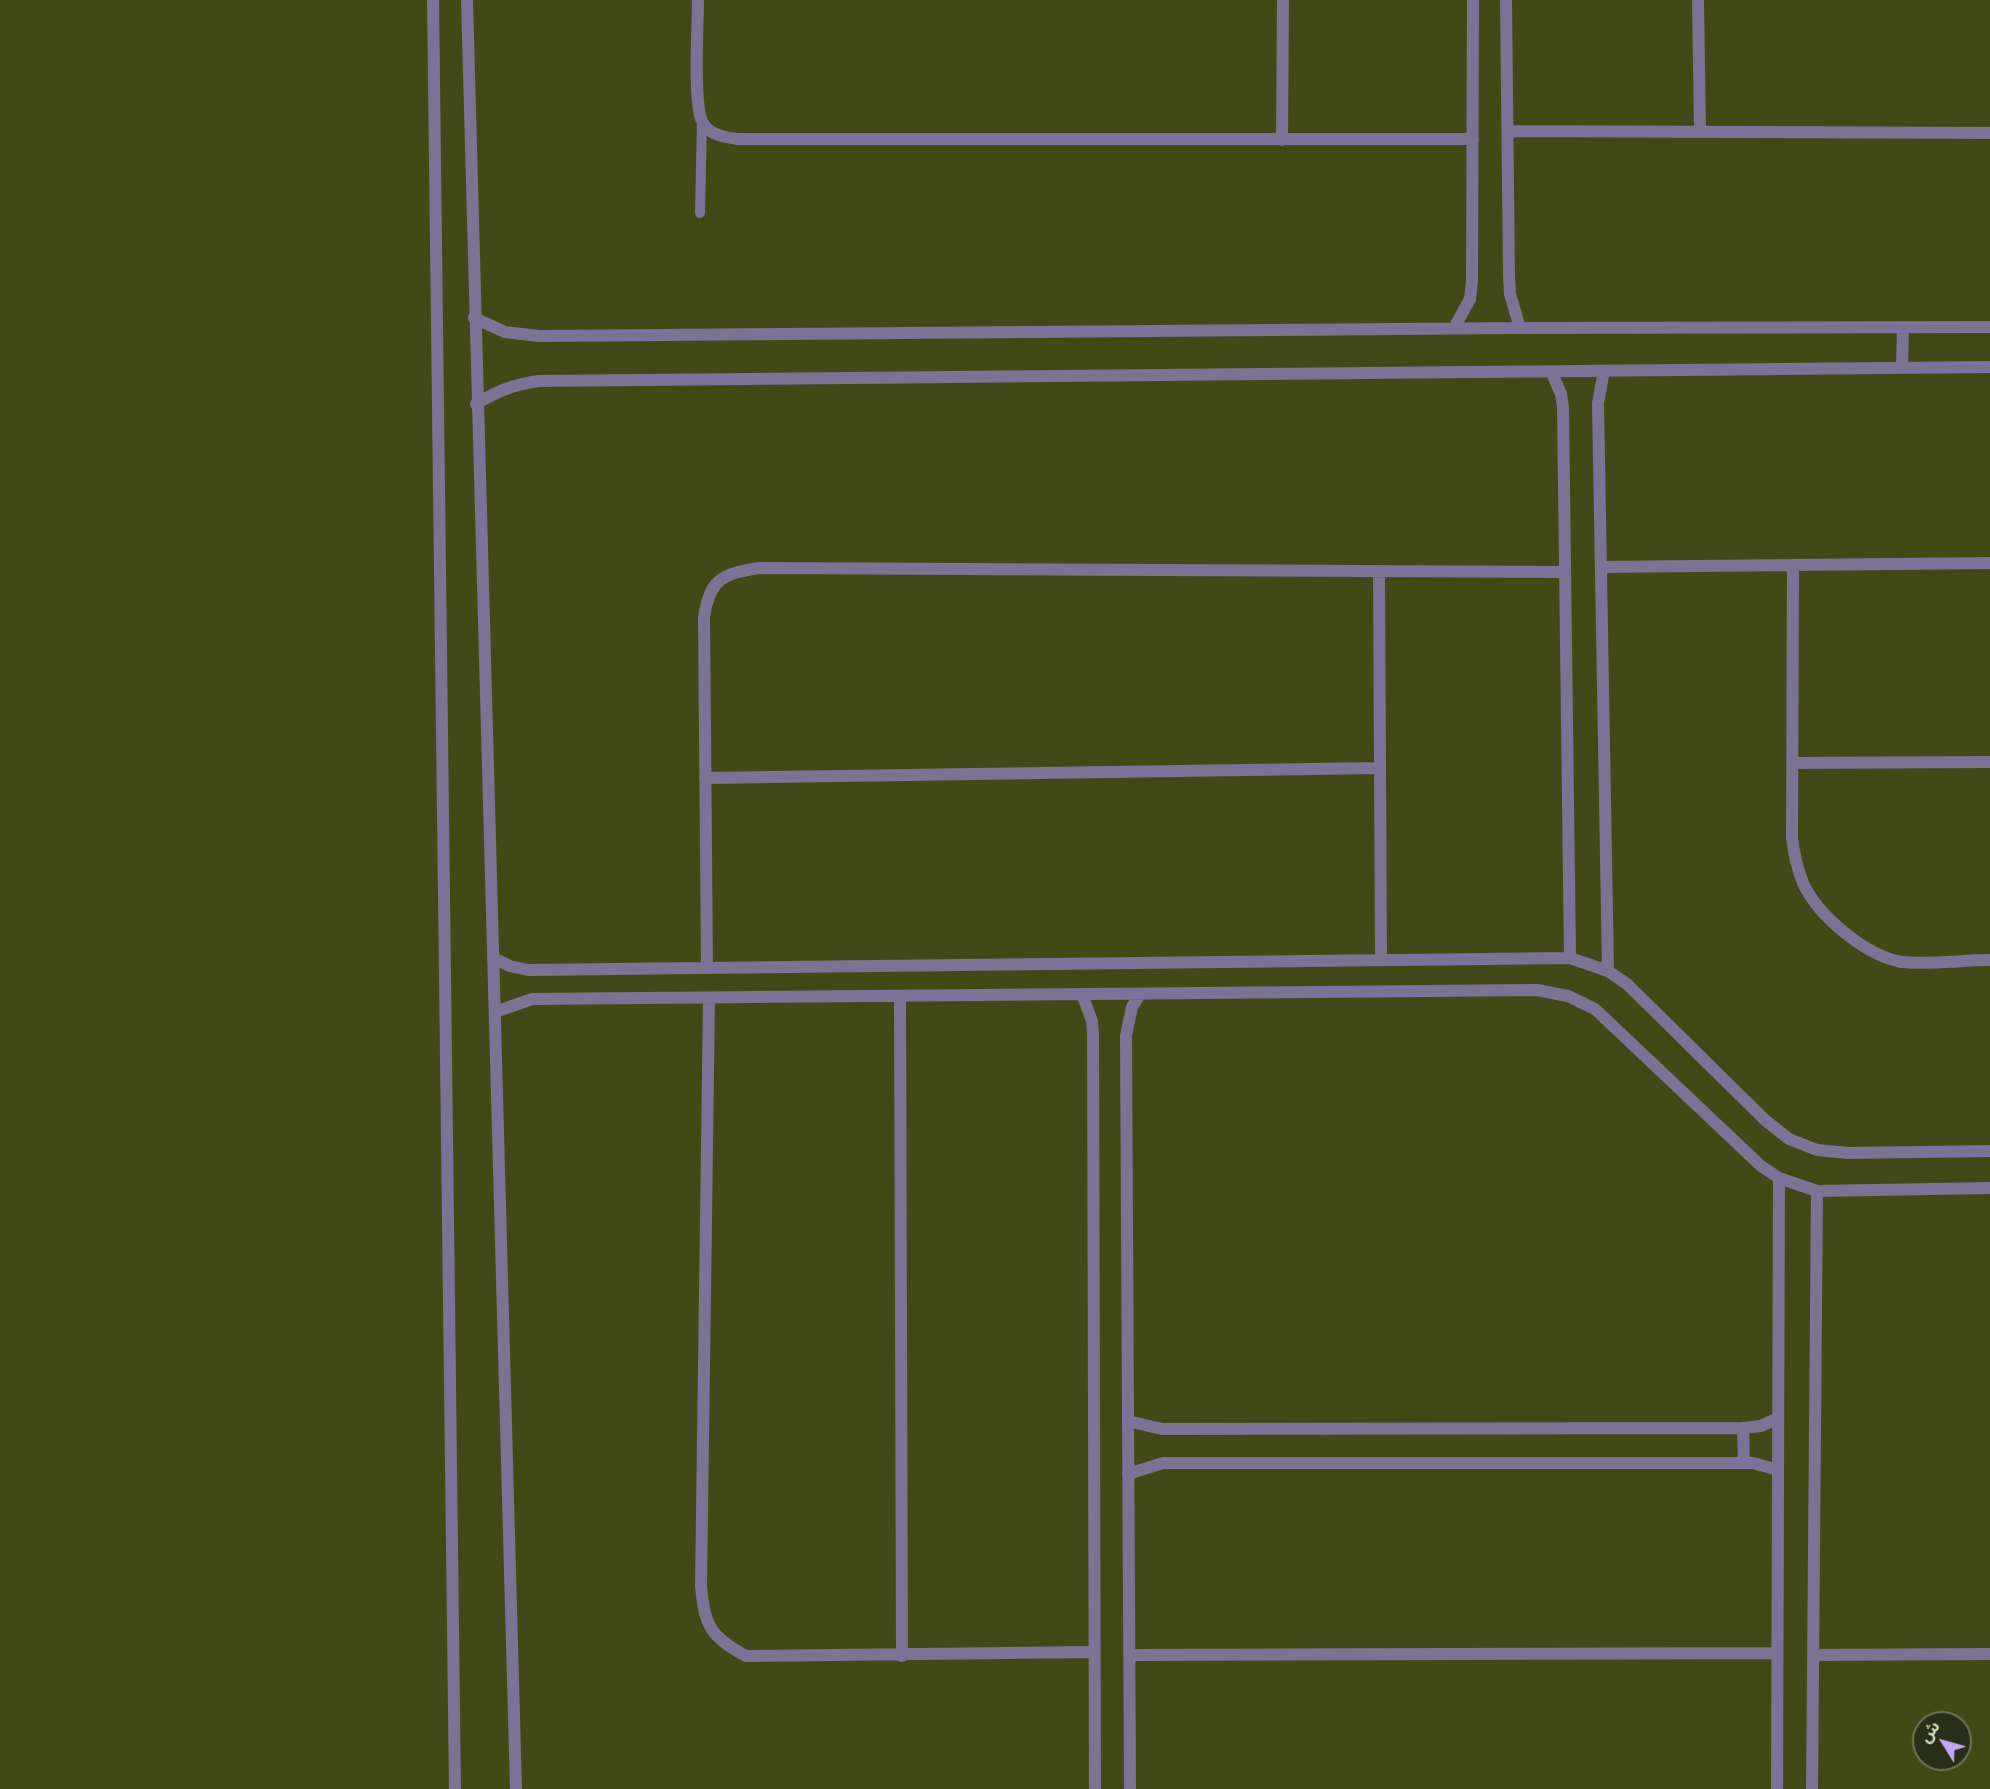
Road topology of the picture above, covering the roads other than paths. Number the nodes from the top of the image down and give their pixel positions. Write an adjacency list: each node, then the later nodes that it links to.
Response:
1 (433, 0): 61 (street)
2 (467, 0): 15 (street)
3 (698, 0): 8 (street)
4 (1283, 0): 13 (street)
5 (1473, 0): 12 (street)
6 (1506, 0): 9 (street)
7 (1698, 0): 10 (street)
8 (702, 122): 13 (street); 14 (lane)
9 (1508, 130): 10 (street); 18 (street)
10 (1700, 131): 11 (street)
11 (1990, 133)
12 (1473, 139): 13 (street); 17 (street)
13 (1282, 140)
14 (700, 213)
15 (474, 318): 17 (street); 24 (street)
16 (1990, 327): 19 (street)
17 (1454, 328): 18 (street)
18 (1520, 328): 19 (street)
19 (1903, 328): 21 (street)
20 (1990, 367): 21 (street)
21 (1902, 368): 23 (street)
22 (1551, 371): 23 (street); 24 (street); 29 (street)
23 (1604, 371): 27 (street)
24 (476, 404): 34 (street)
25 (1990, 563): 26 (street)
26 (1793, 565): 27 (street); 31 (street)
27 (1601, 567): 39 (street)
28 (1379, 572): 29 (street); 32 (street); 33 (street)
29 (1565, 572): 35 (street)
30 (1990, 762): 31 (street)
31 (1792, 764): 37 (street)
32 (1380, 768): 33 (street); 36 (street)
33 (705, 778): 38 (street)
34 (493, 958): 38 (street); 44 (street)
35 (1570, 958): 36 (street); 39 (street)
36 (1381, 959): 38 (street)
37 (1990, 960)
38 (707, 967)
39 (1608, 971): 45 (street)
40 (1082, 994): 41 (street); 42 (street); 55 (street)
41 (1140, 994): 46 (street); 50 (street)
42 (900, 997): 43 (street); 60 (street)
43 (709, 998): 44 (street); 60 (street)
44 (495, 1012): 62 (street)
45 (1990, 1151)
46 (1779, 1178): 48 (street); 49 (street)
47 (1990, 1188): 48 (street)
48 (1816, 1191): 59 (street)
49 (1778, 1418): 51 (street); 53 (street)
50 (1128, 1421): 51 (street); 54 (street)
51 (1743, 1428): 52 (street)
52 (1744, 1463): 53 (street); 54 (street)
53 (1778, 1470): 56 (street)
54 (1128, 1474): 58 (street)
55 (1094, 1652): 60 (street); 63 (street)
56 (1777, 1653): 58 (street); 65 (street)
57 (1990, 1654): 59 (street)
58 (1129, 1655): 64 (street)
59 (1813, 1655): 66 (street)
60 (902, 1656)
61 (455, 1789)
62 (516, 1789)
63 (1095, 1789)
64 (1130, 1789)
65 (1777, 1789)
66 (1812, 1789)

